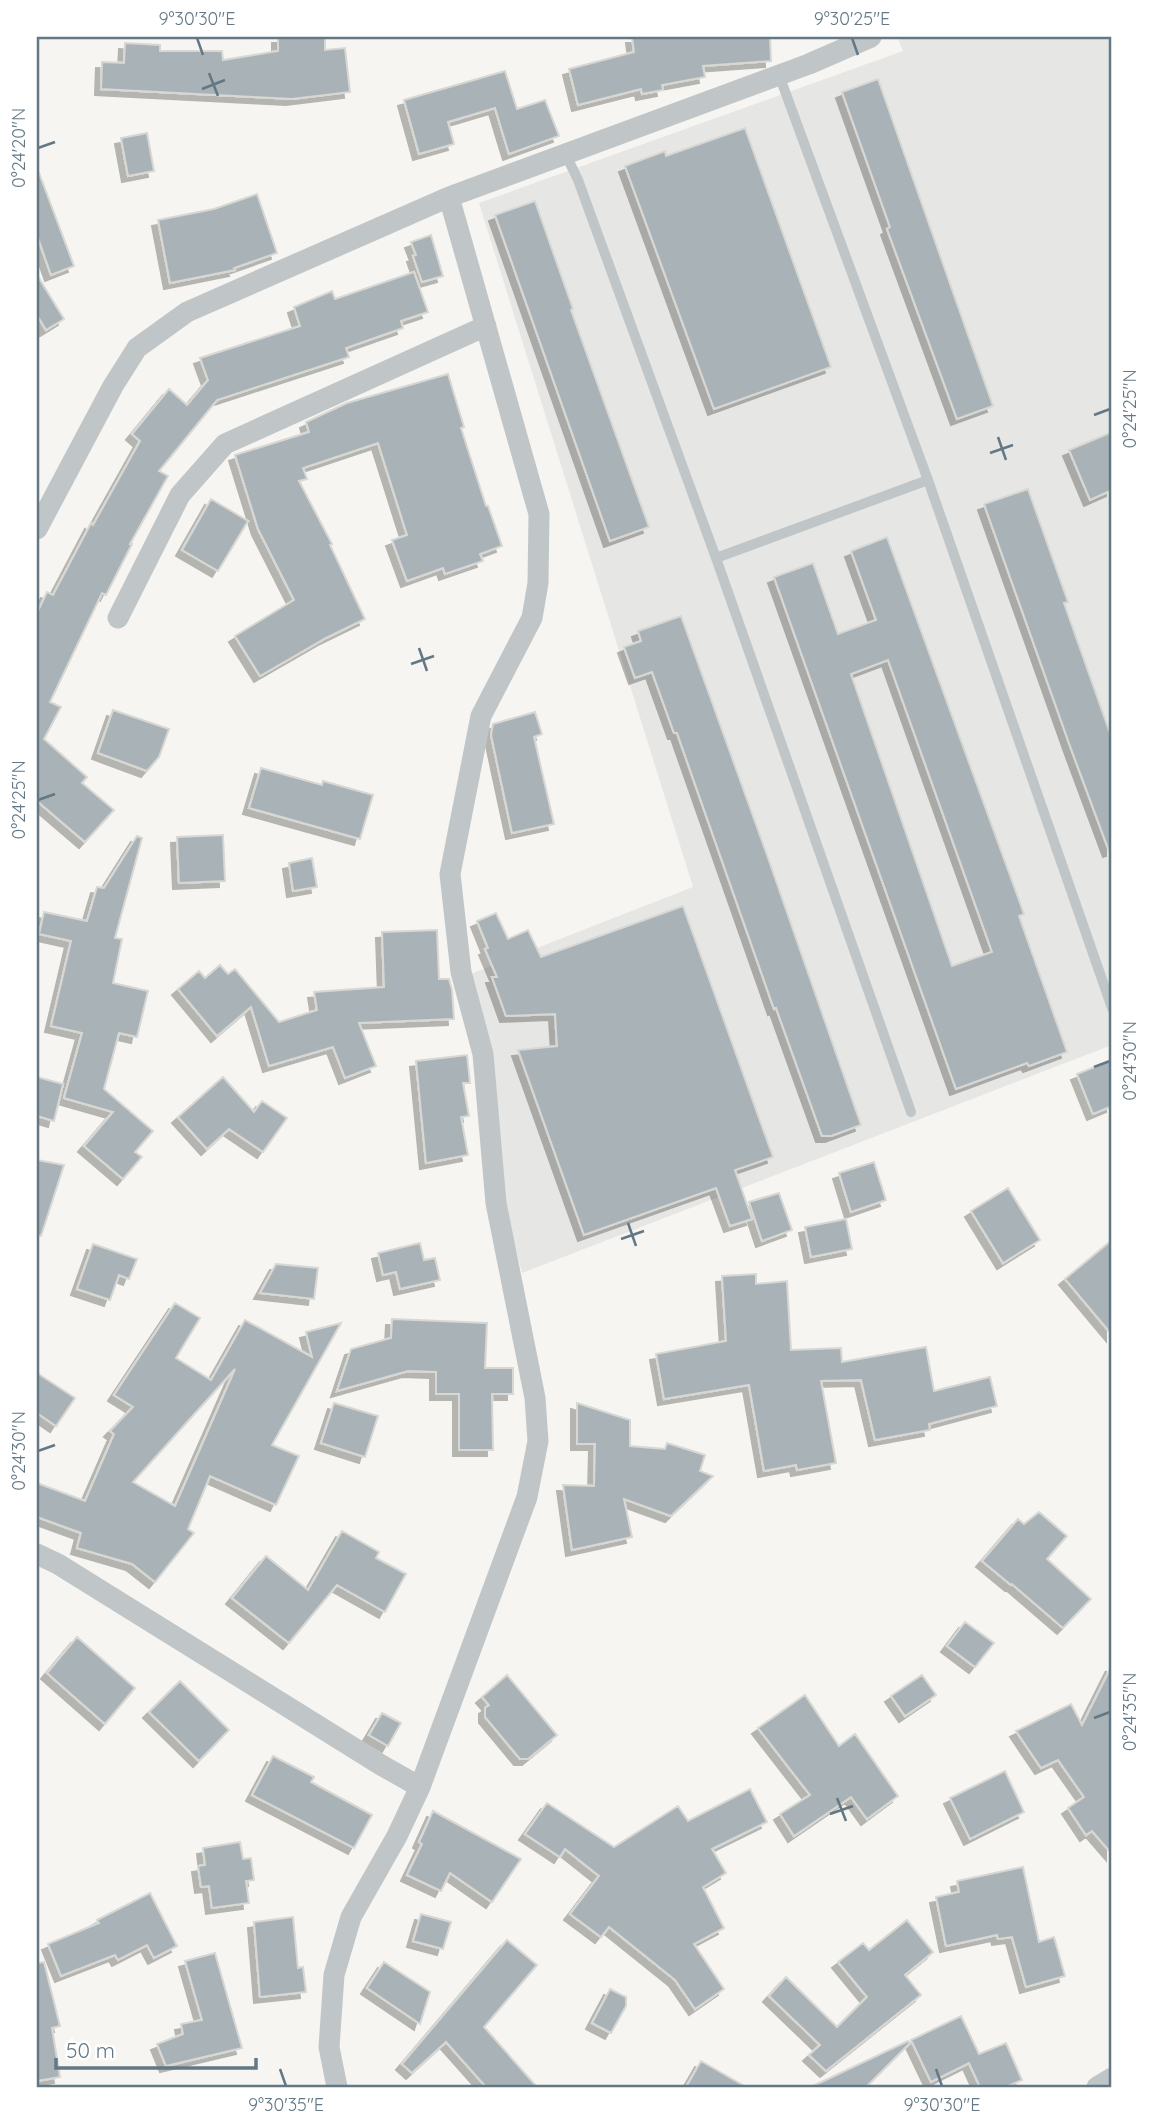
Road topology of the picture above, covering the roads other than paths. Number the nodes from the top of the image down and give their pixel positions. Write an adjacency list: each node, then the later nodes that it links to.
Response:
1 (871, 37): 2 (street)
2 (779, 75): 3 (street); 6 (lane)
3 (566, 155): 4 (street); 8 (lane)
4 (449, 197): 5 (street); 7 (street)
5 (486, 326): 9 (street); 13 (street)
6 (928, 480): 8 (lane); 10 (lane)
7 (37, 529)
8 (716, 558): 11 (lane)
9 (118, 618)
10 (1112, 1008)
11 (911, 1112)
12 (37, 1554): 13 (street)
13 (420, 1787): 15 (street)
14 (1112, 2078): 16 (street)
15 (337, 2087)
16 (1097, 2087)

